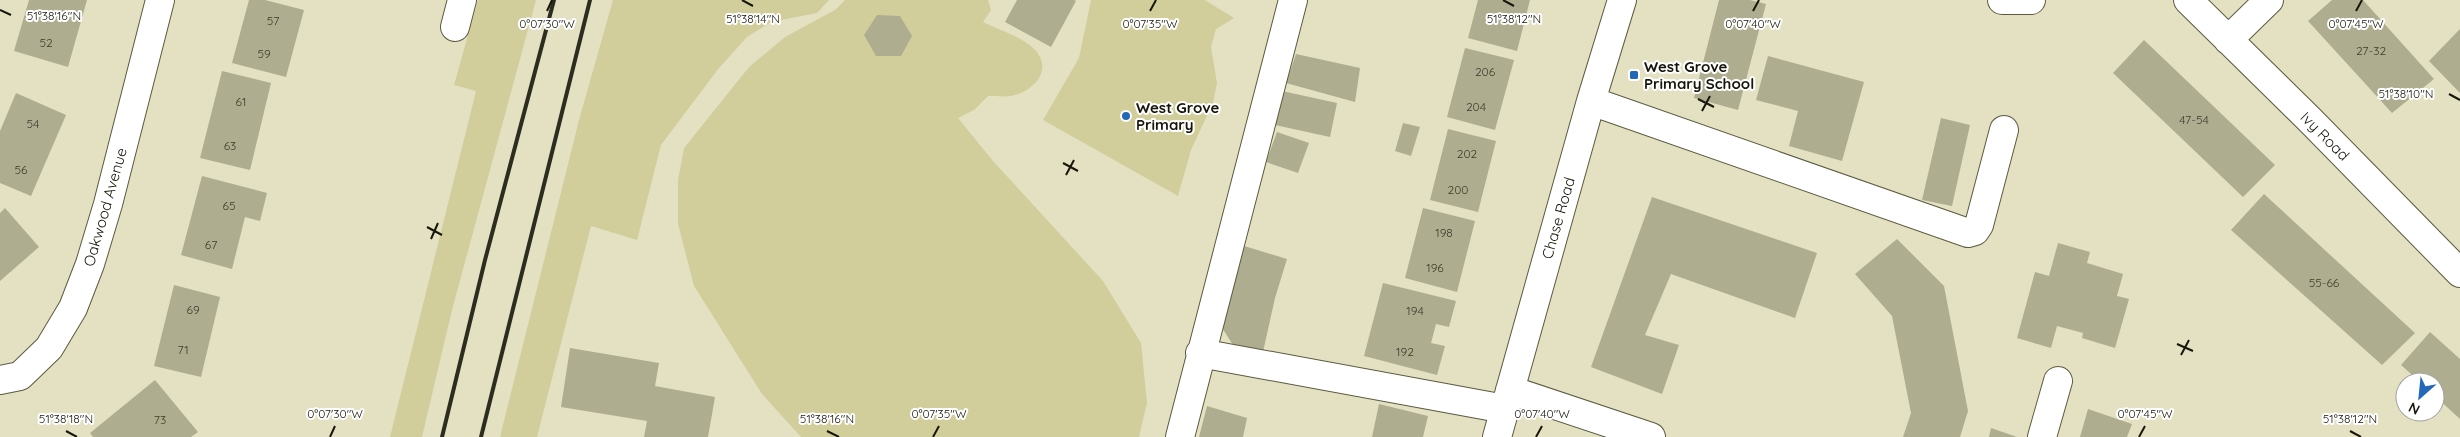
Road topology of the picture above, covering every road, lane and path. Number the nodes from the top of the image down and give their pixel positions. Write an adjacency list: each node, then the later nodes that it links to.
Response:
1 (160, 0): 15 (street, Oakwood Avenue)
2 (462, 0): 9 (street)
3 (1293, 0): 14 (street)
4 (1622, 0): 11 (street, Chase Road)
5 (2002, 0): 6 (street)
6 (2031, 0)
7 (2188, 0): 10 (street, Ivy Road)
8 (2269, 0): 10 (street)
9 (455, 27)
10 (2228, 40): 13 (street, Ivy Road)
11 (1591, 102): 12 (street); 17 (street, Chase Road)
12 (2004, 130)
13 (2460, 273)
14 (1200, 353): 17 (street); 18 (street)
15 (0, 380)
16 (2058, 381): 21 (street)
17 (1507, 400): 19 (street, Chase Road); 20 (street)
18 (1180, 437)
19 (1497, 437)
20 (1651, 437)
21 (2042, 437)

